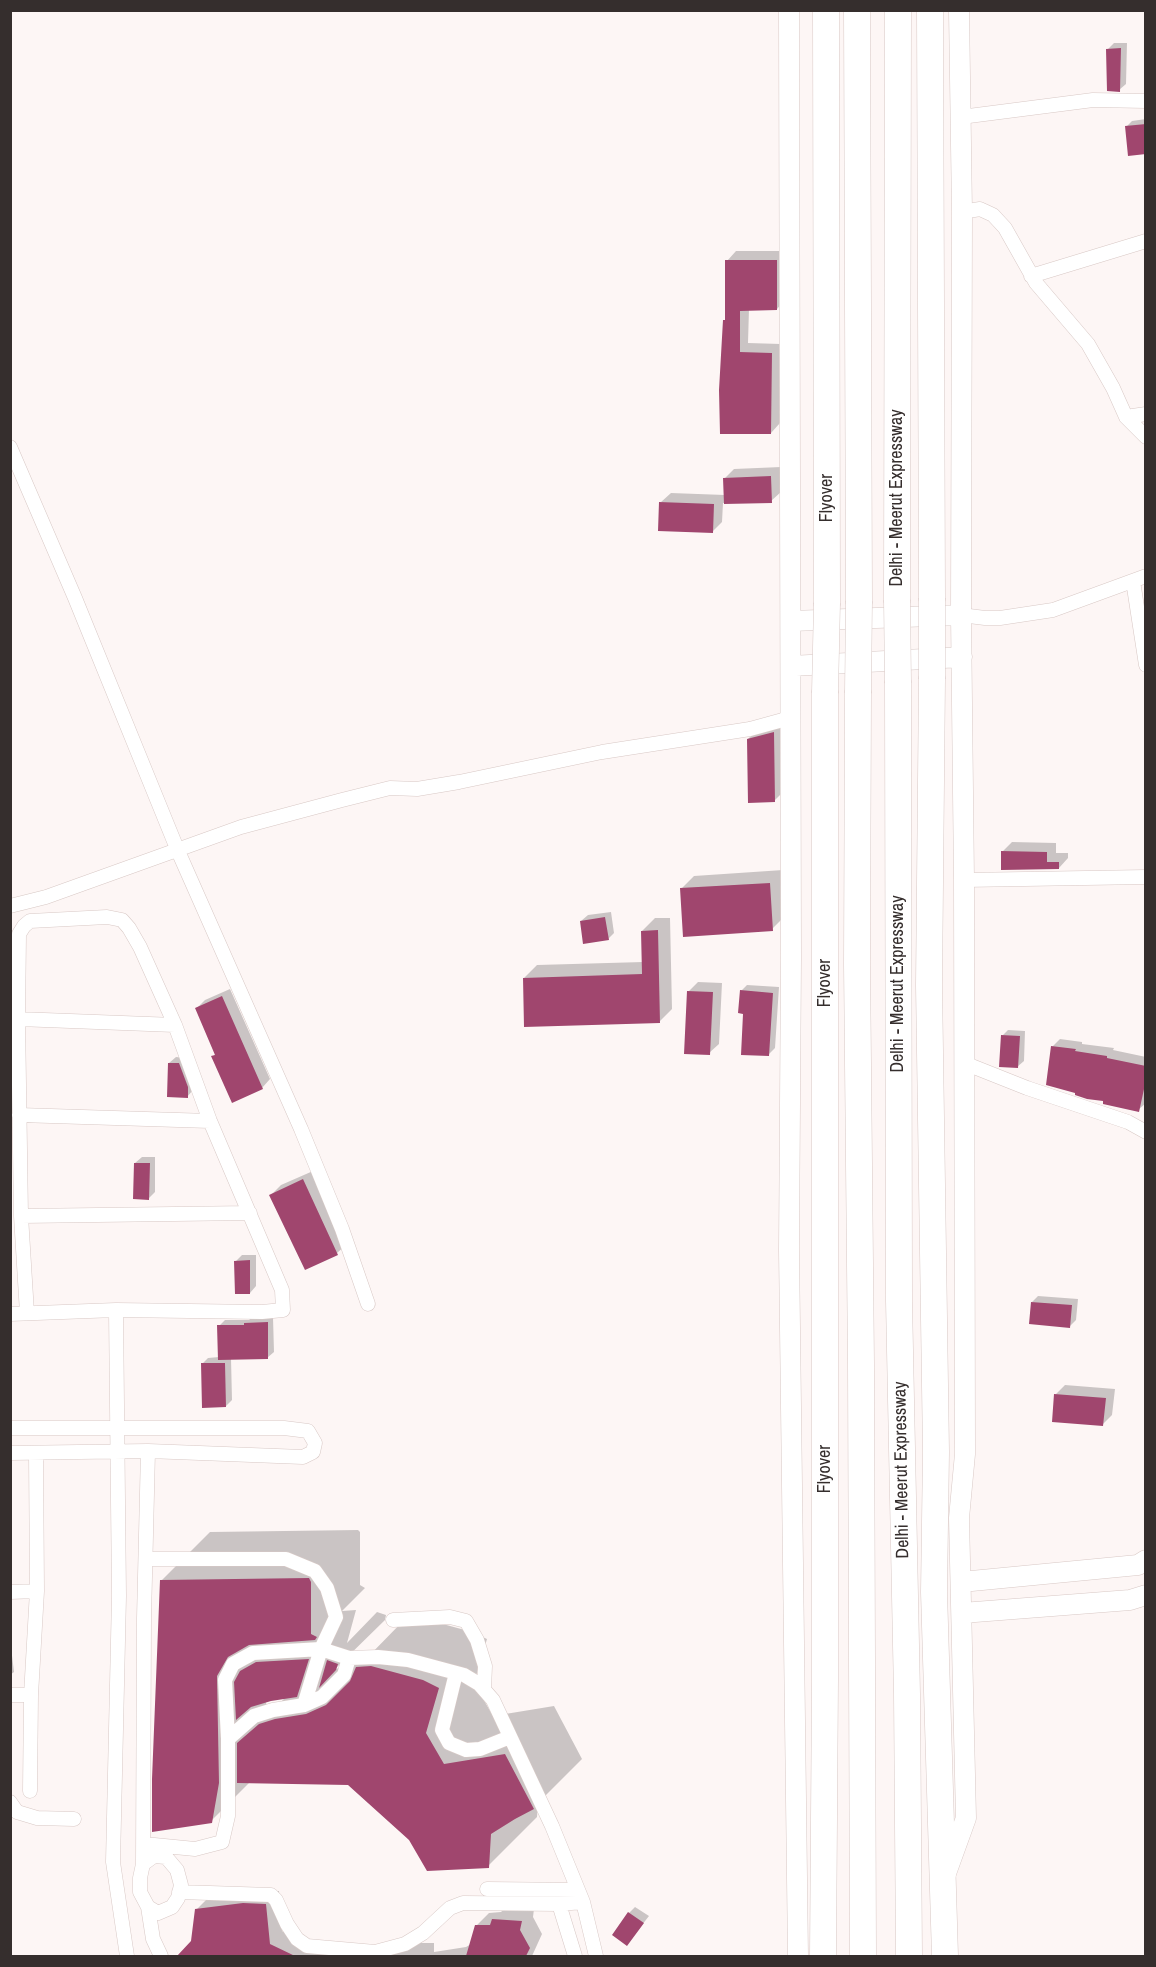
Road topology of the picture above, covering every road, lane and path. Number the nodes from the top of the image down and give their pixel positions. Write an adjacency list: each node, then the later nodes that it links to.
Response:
1 (789, 10): 18 (street)
2 (826, 10): 78 (highway, Flyover, bridge)
3 (857, 10): 79 (highway, bridge)
4 (898, 10): 80 (highway, Delhi - Meerut Expressway, bridge)
5 (930, 10): 67 (highway, bridge)
6 (960, 10): 8 (street)
7 (1146, 101): 8 (street)
8 (961, 117): 9 (street)
9 (962, 212): 11 (street); 17 (street)
10 (1146, 242): 11 (street)
11 (1031, 276): 13 (street)
12 (1146, 414): 13 (street)
13 (1126, 417): 14 (street)
14 (1146, 437)
15 (10, 447): 23 (street)
16 (1139, 579): 17 (street); 20 (street)
17 (961, 615): 18 (street); 19 (street)
18 (791, 621): 21 (street)
19 (962, 657): 21 (street); 25 (street)
20 (1146, 665)
21 (791, 666): 22 (street)
22 (790, 718): 23 (street); 77 (street)
23 (178, 850): 26 (street); 35 (street)
24 (1146, 877): 25 (street)
25 (964, 880): 29 (street)
26 (10, 906)
27 (18, 1019): 28 (street); 28 (street); 30 (street)
28 (175, 1025): 31 (street)
29 (964, 1063): 32 (street); 47 (street)
30 (19, 1115): 31 (street); 34 (street)
31 (210, 1121): 33 (street)
32 (1146, 1132)
33 (249, 1213): 34 (street); 36 (street)
34 (21, 1216): 37 (street)
35 (368, 1304)
36 (116, 1310): 37 (street); 40 (street)
37 (27, 1313): 38 (street)
38 (10, 1314)
39 (10, 1428): 40 (street)
40 (117, 1428): 41 (street); 42 (street)
41 (147, 1451): 42 (street); 45 (street)
42 (118, 1452): 44 (street); 73 (street)
43 (10, 1453): 44 (street)
44 (36, 1453): 49 (street)
45 (146, 1559): 53 (street); 65 (street)
46 (1146, 1560): 47 (street)
47 (961, 1582): 51 (street)
48 (10, 1592): 49 (street)
49 (37, 1592): 58 (street)
50 (1146, 1595): 51 (street)
51 (962, 1613): 67 (street)
52 (393, 1620): 56 (street)
53 (321, 1649): 54 (street); 59 (street); 61 (street)
54 (349, 1658): 55 (street); 59 (street)
55 (456, 1673): 56 (street); 60 (street)
56 (484, 1689): 60 (street)
57 (10, 1695): 58 (street)
58 (31, 1695): 62 (street)
59 (303, 1706): 61 (street)
60 (510, 1737): 70 (street)
61 (228, 1739): 65 (street)
62 (30, 1791)
63 (10, 1802): 64 (street)
64 (74, 1819)
65 (144, 1844): 66 (street)
66 (143, 1864): 69 (street); 72 (street)
67 (942, 1884): 81 (highway)
68 (487, 1889): 70 (street)
69 (179, 1892): 71 (street); 72 (street)
70 (580, 1896): 71 (street); 76 (street)
71 (559, 1904): 75 (street)
72 (148, 1907): 74 (street)
73 (127, 1956)
74 (161, 1956)
75 (575, 1956)
76 (596, 1956)
77 (798, 1956)
78 (823, 1956)
79 (863, 1956)
80 (909, 1956)
81 (945, 1956)

